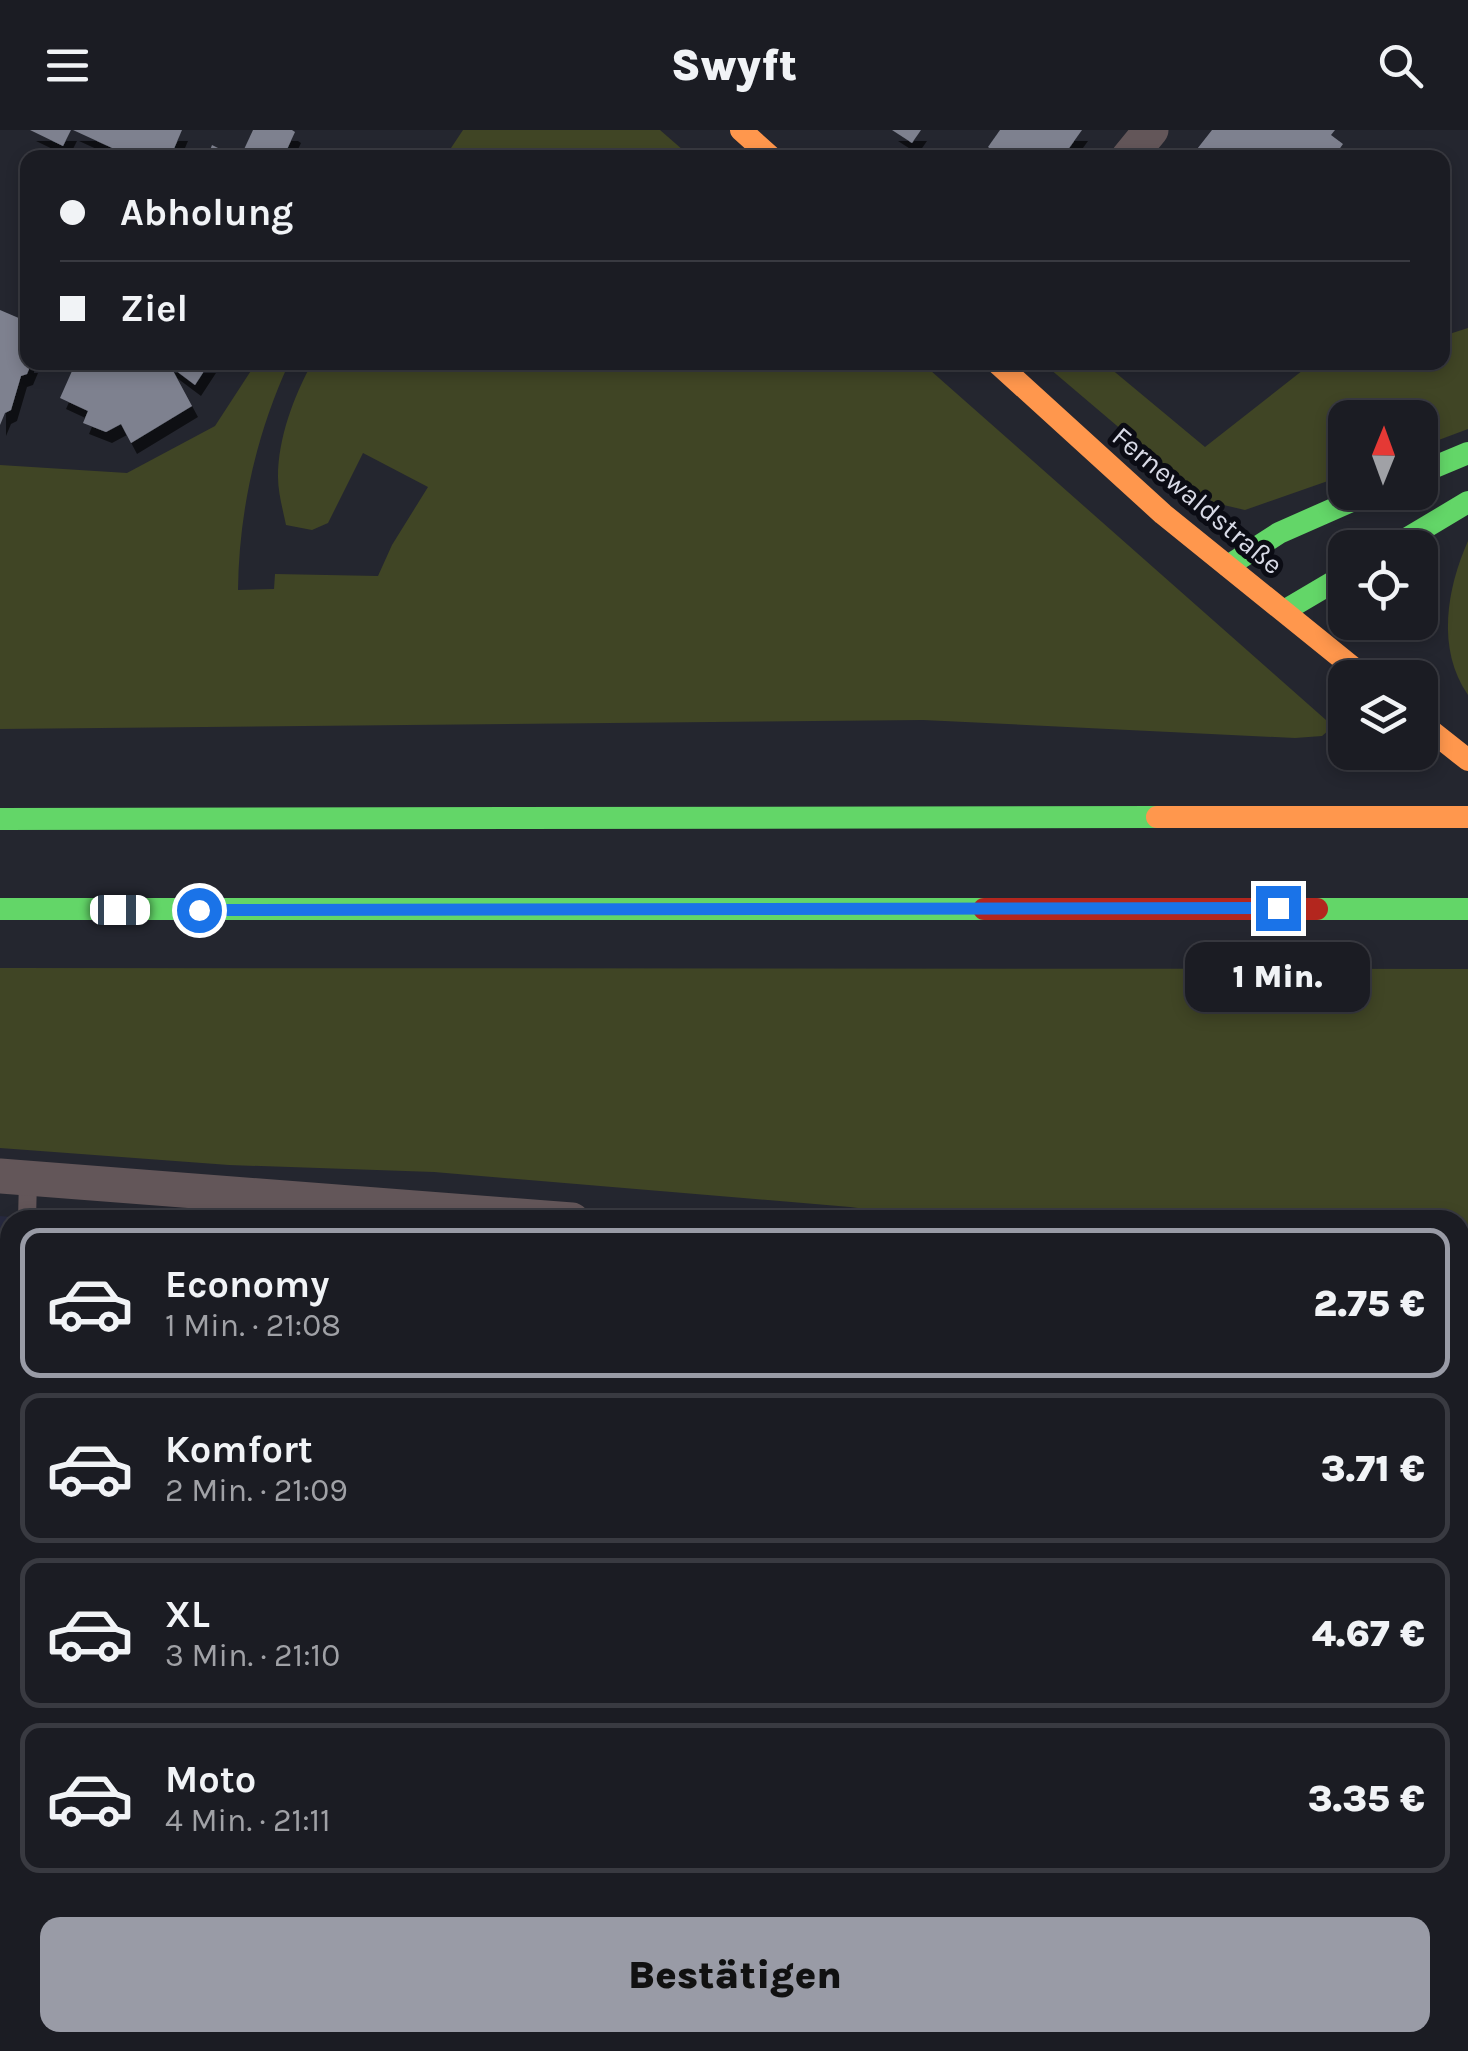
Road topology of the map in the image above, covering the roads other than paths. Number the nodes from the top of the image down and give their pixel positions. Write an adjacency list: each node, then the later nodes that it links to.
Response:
1 (741, 130): 3 (main road)
2 (1151, 130): 4 (street)
3 (763, 150)
4 (1135, 150)
5 (1005, 370): 11 (main road, Fernewaldstraße)
6 (1468, 453): 7 (main road)
7 (1438, 466)
8 (1468, 502): 10 (main road)
9 (1329, 510): 11 (main road)
10 (1421, 530)
11 (1228, 566): 13 (main road, Fernewaldstraße)
12 (1328, 585): 13 (main road)
13 (1284, 611): 14 (main road, Fernewaldstraße)
14 (1344, 660)
15 (1438, 737): 16 (main road)
16 (1468, 760)
17 (1468, 817): 18 (main road)
18 (0, 819)
19 (0, 909): 20 (main road)
20 (1468, 909)
21 (14, 1177): 22 (lane); 23 (street)
22 (24, 1210)
23 (385, 1210)

